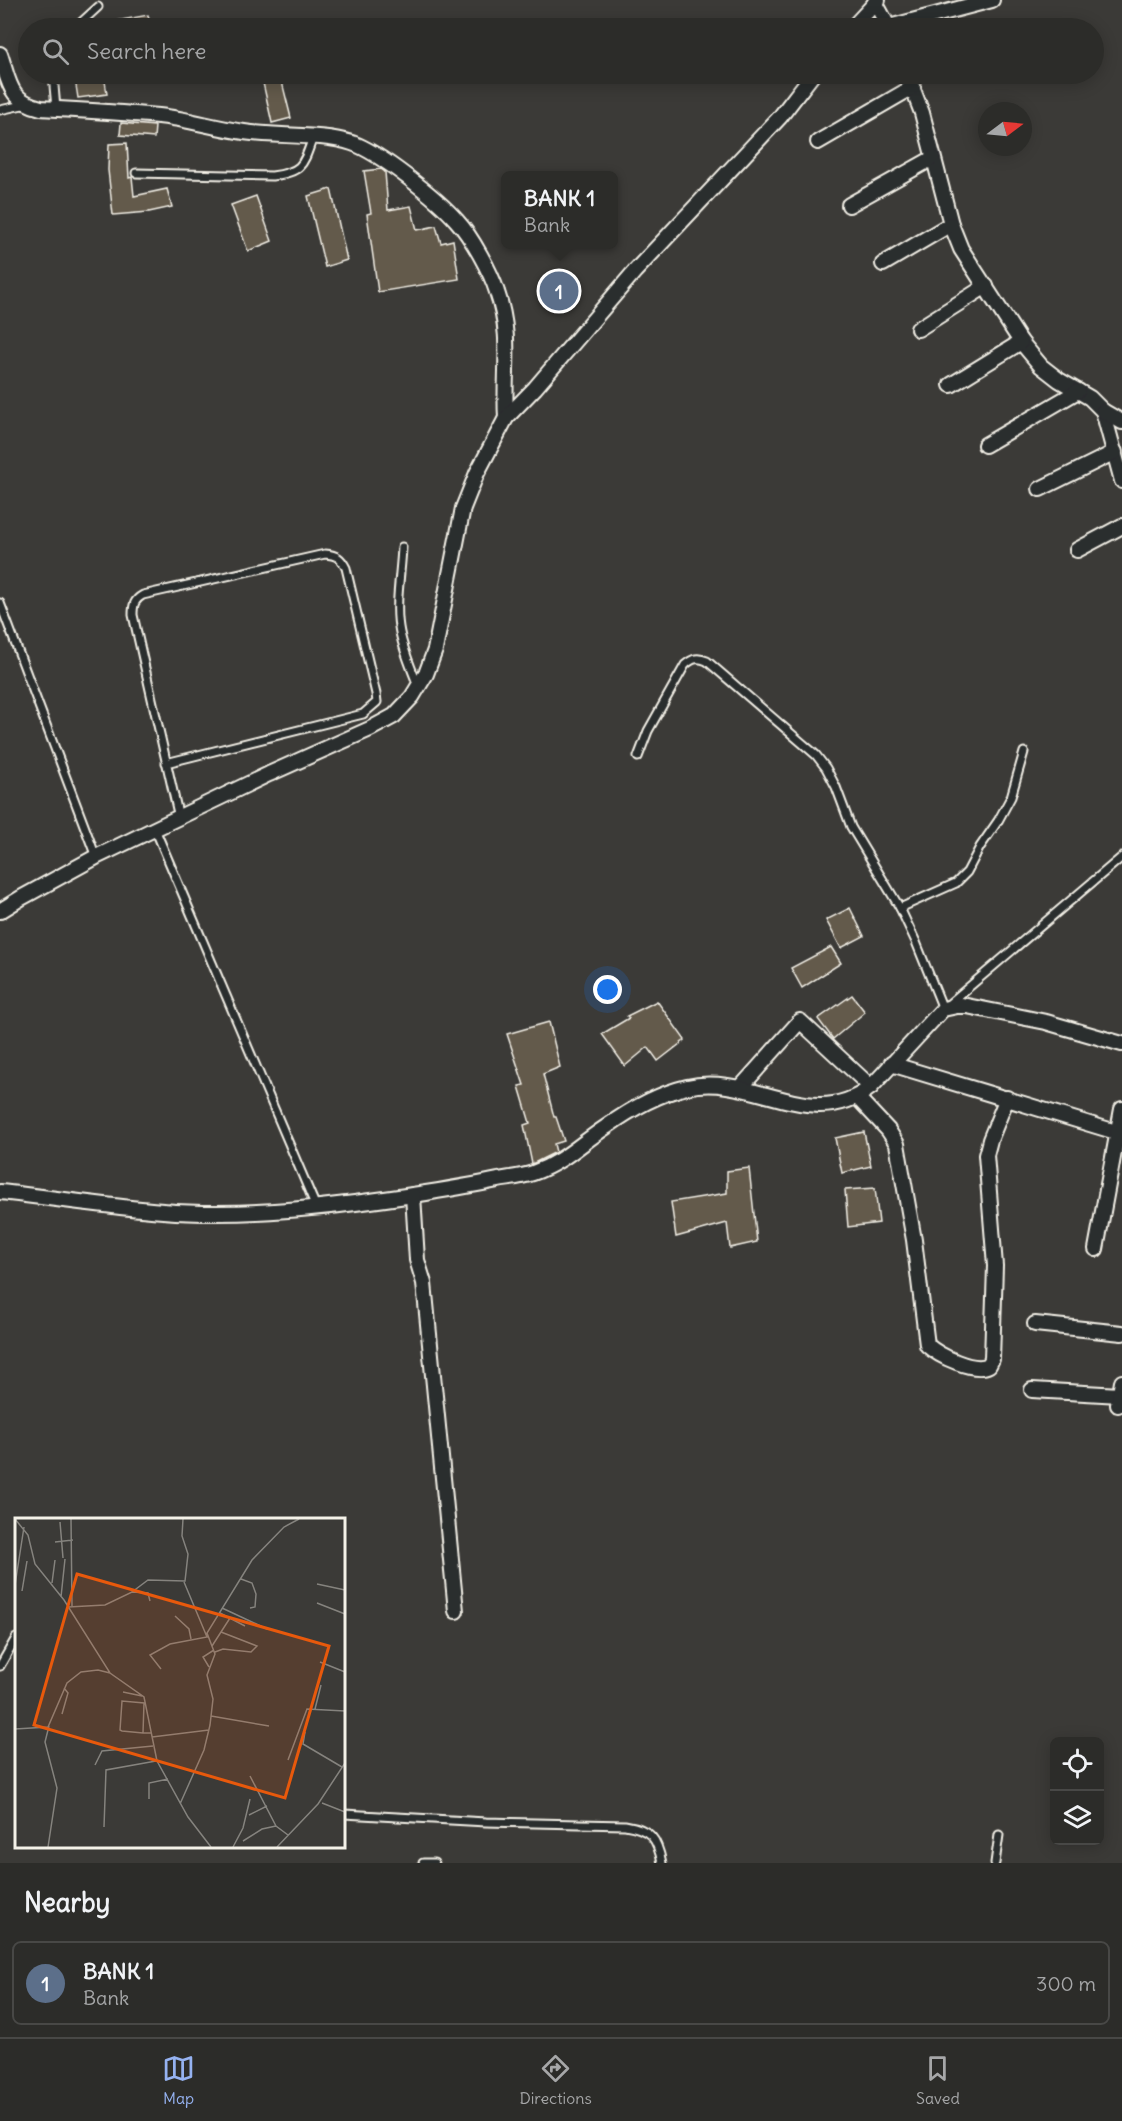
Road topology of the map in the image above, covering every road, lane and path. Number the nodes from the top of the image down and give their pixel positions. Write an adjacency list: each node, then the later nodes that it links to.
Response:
1 (992, 0): 7 (street)
2 (877, 1): 5 (street); 6 (street)
3 (98, 7): 4 (lane)
4 (86, 18)
5 (861, 18)
6 (885, 18)
7 (926, 18)
8 (0, 54): 13 (street)
9 (55, 84): 14 (lane)
10 (805, 84): 29 (street)
11 (912, 84): 12 (street)
12 (913, 87): 17 (street); 18 (street)
13 (27, 104): 14 (street); 15 (lane)
14 (56, 109): 16 (street)
15 (0, 110)
16 (314, 137): 19 (lane); 29 (street)
17 (818, 142)
18 (933, 158): 20 (street); 21 (street)
19 (136, 173)
20 (849, 205)
21 (951, 224): 22 (street); 23 (street)
22 (883, 264)
23 (986, 286): 24 (street); 25 (street)
24 (918, 329)
25 (1021, 342): 26 (street); 27 (street)
26 (951, 385)
27 (1078, 391): 28 (street); 31 (street)
28 (1103, 411): 30 (street); 32 (street)
29 (506, 418): 39 (street)
30 (1122, 422)
31 (985, 445)
32 (1114, 452): 33 (street); 34 (street)
33 (1122, 481)
34 (1040, 489)
35 (1122, 526): 37 (street)
36 (402, 547): 39 (lane)
37 (1077, 550)
38 (0, 603): 45 (lane)
39 (418, 687): 43 (street)
40 (1024, 752): 47 (lane)
41 (638, 757): 47 (lane)
42 (166, 763): 42 (lane); 43 (lane)
43 (179, 818): 44 (street)
44 (155, 830): 45 (street); 60 (lane)
45 (96, 857): 48 (street)
46 (1122, 857): 49 (lane)
47 (900, 908): 49 (lane)
48 (0, 911)
49 (943, 1009): 50 (street); 51 (street)
50 (1122, 1044)
51 (891, 1064): 52 (street); 55 (street)
52 (871, 1087): 53 (street); 54 (street)
53 (741, 1088): 54 (street); 59 (street)
54 (858, 1098): 55 (street)
55 (1007, 1098): 57 (street)
56 (1122, 1109): 57 (street)
57 (1116, 1132): 61 (street)
58 (0, 1192): 60 (street)
59 (413, 1195): 60 (street); 66 (street)
60 (316, 1207)
61 (1096, 1249)
62 (1035, 1324): 63 (street)
63 (1122, 1333)
64 (1032, 1390): 65 (street)
65 (1121, 1391)
66 (456, 1611)
67 (15, 1640): 68 (lane)
68 (0, 1666)
69 (345, 1814): 73 (lane)
70 (999, 1835): 74 (lane)
71 (423, 1863): 72 (lane)
72 (434, 1863)
73 (662, 1863)
74 (995, 1863)

